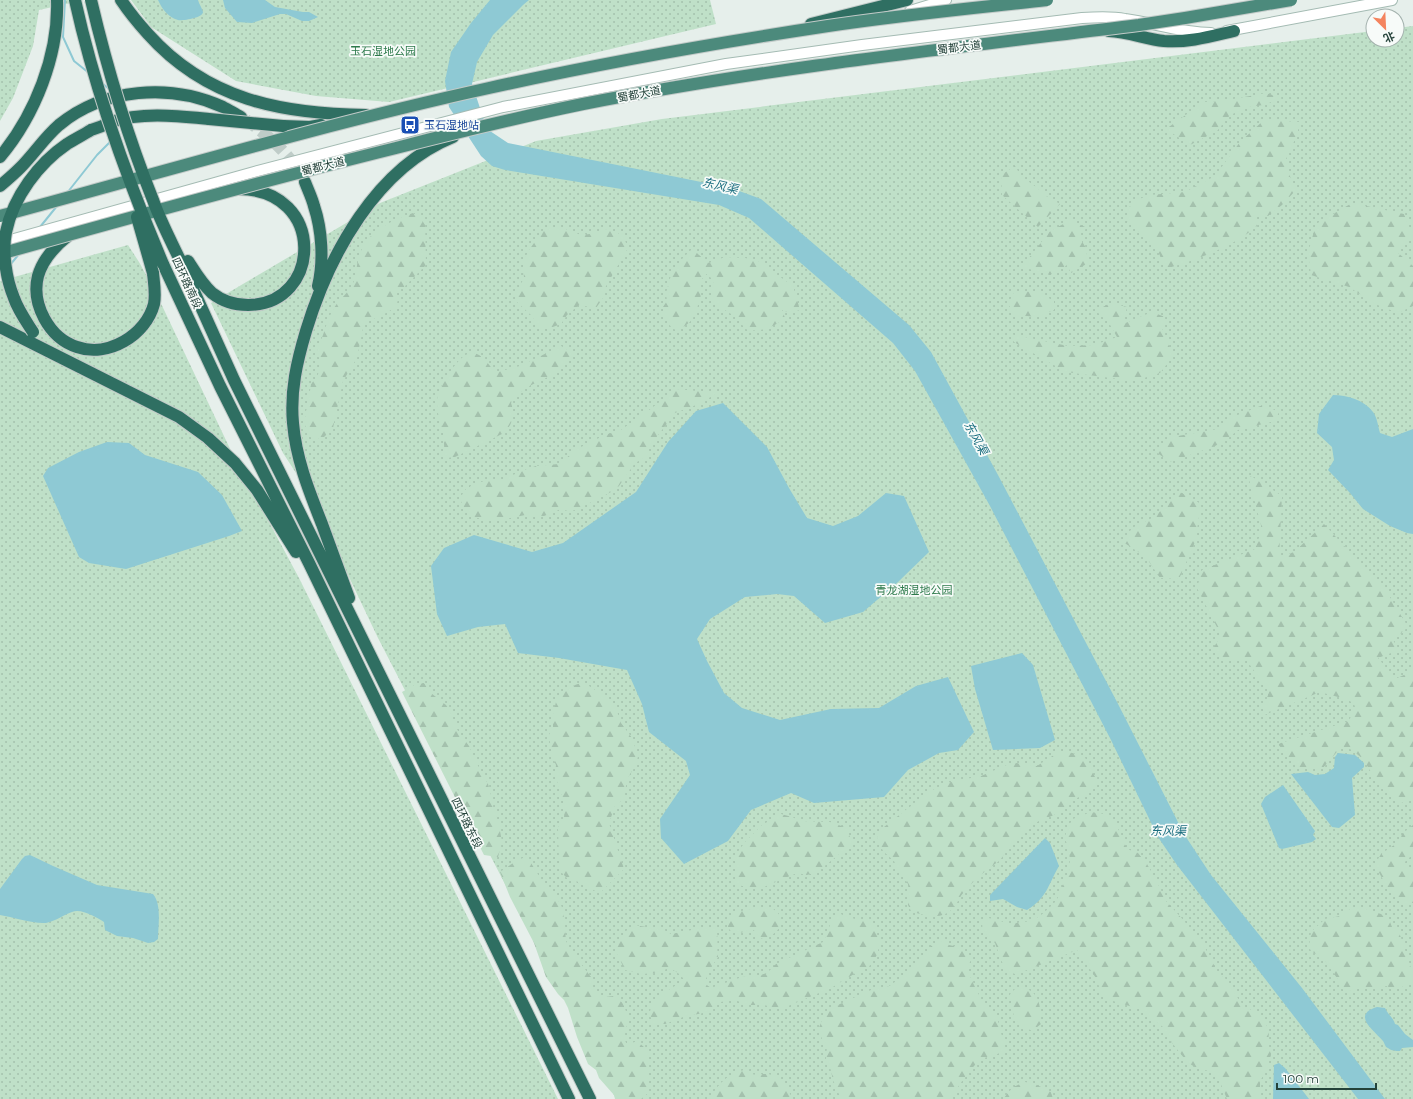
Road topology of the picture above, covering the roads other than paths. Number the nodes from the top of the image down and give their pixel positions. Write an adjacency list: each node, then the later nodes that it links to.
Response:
1 (57, 0): 17 (highway)
2 (75, 0): 18 (highway, 四环路南段, bridge)
3 (91, 0): 28 (highway, 四环路南段, bridge)
4 (121, 0): 14 (highway)
5 (907, 0): 11 (highway)
6 (946, 0): 11 (main road)
7 (1048, 0): 22 (highway, bridge)
8 (1291, 0): 27 (highway, 蜀都大道, bridge)
9 (1392, 0): 10 (main road)
10 (1234, 31): 13 (highway)
11 (498, 88): 12 (highway, bridge)
12 (424, 105): 14 (highway); 23 (main road)
13 (504, 112): 16 (main road); 16 (highway, bridge)
14 (368, 115): 31 (highway, bridge)
15 (241, 117): 20 (highway)
16 (431, 136): 21 (highway); 25 (main road); 29 (highway)
17 (4, 152)
18 (123, 166): 24 (highway, bridge); 33 (highway, 四环路南段, bridge)
19 (305, 182): 29 (highway)
20 (0, 186)
21 (226, 190): 24 (highway); 28 (highway)
22 (0, 216)
23 (0, 221)
24 (75, 230): 26 (highway)
25 (0, 242)
26 (0, 249)
27 (0, 254)
28 (183, 260): 32 (highway, 四环路南段)
29 (314, 304): 32 (highway)
30 (0, 327): 31 (highway)
31 (61, 357): 33 (highway)
32 (327, 555): 35 (highway, 四环路东段)
33 (306, 564): 34 (highway)
34 (569, 1099)
35 (590, 1099)

